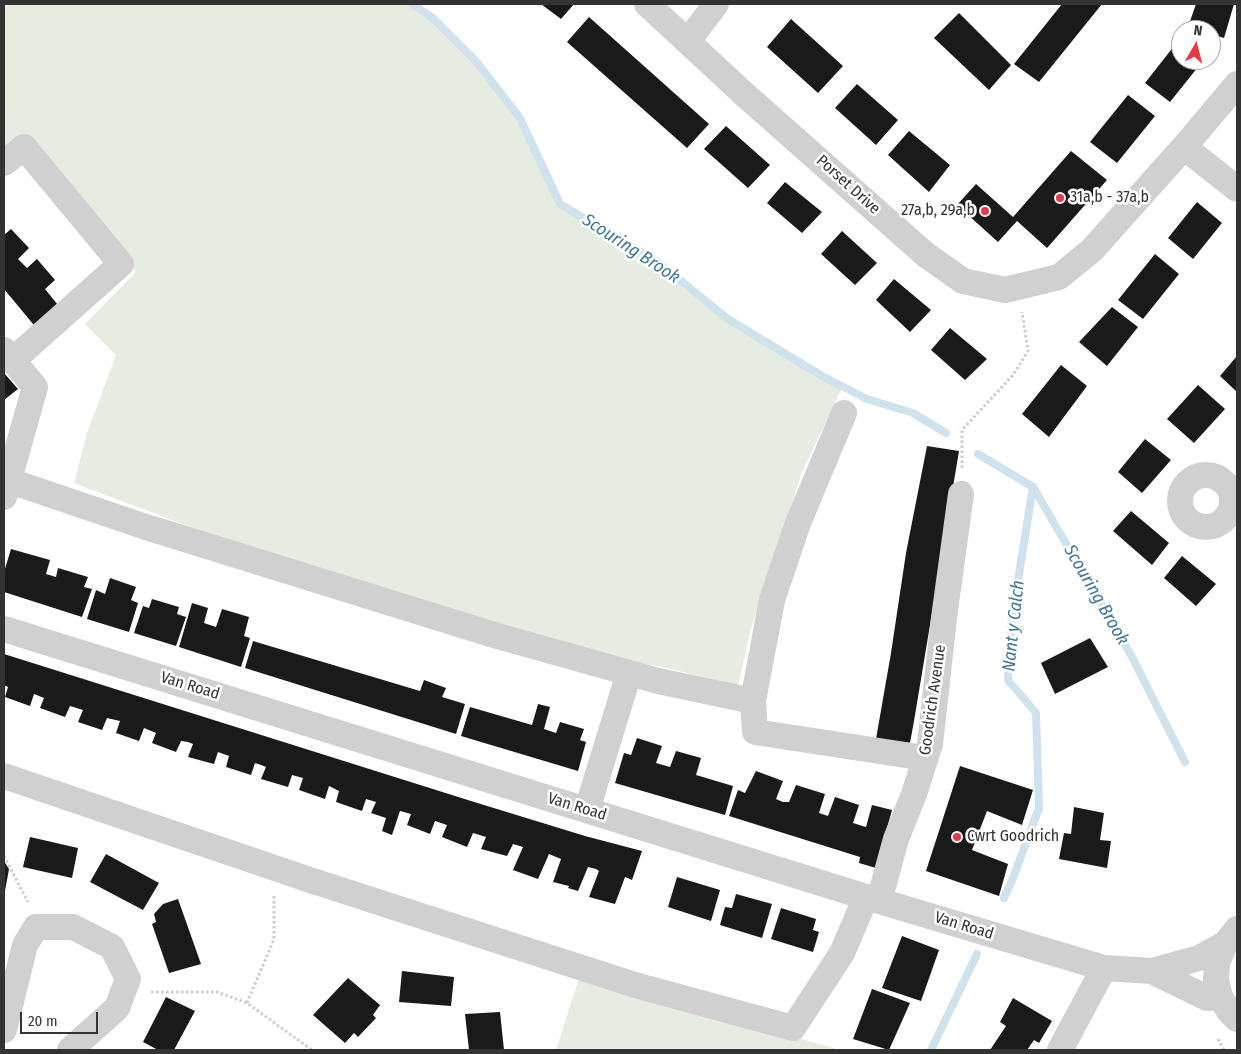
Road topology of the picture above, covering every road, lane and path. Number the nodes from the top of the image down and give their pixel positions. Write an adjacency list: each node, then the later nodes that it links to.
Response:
1 (647, 4): 3 (street, Porset Drive)
2 (716, 4): 3 (street)
3 (688, 41): 8 (street, Porset Drive)
4 (1237, 84): 5 (street, Porset Drive)
5 (1184, 147): 7 (street); 8 (street, Porset Drive)
6 (4, 163): 9 (street)
7 (1237, 189)
8 (1018, 288): 12 (path)
9 (8, 355): 11 (street)
10 (844, 413): 15 (street)
11 (5, 486): 14 (street)
12 (962, 494): 16 (street, Goodrich Avenue)
13 (4, 629): 18 (street, Van Road)
14 (630, 673): 15 (street); 18 (street)
15 (753, 701): 16 (street)
16 (925, 758): 21 (street, Goodrich Avenue)
17 (4, 776): 20 (street)
18 (587, 810): 21 (street, Van Road)
19 (4, 856): 22 (path)
20 (274, 868): 21 (street, Goodrich Avenue); 28 (path)
21 (873, 898): 24 (street, Van Road)
22 (36, 927): 26 (street); 30 (street)
23 (1231, 937): 25 (street, Van Road); 27 (street)
24 (1104, 968): 25 (street, Van Road); 33 (street)
25 (1152, 971): 27 (street, Van Road)
26 (123, 993): 28 (path); 31 (street)
27 (1220, 997): 29 (street)
28 (247, 1003): 32 (path)
29 (1237, 1020)
30 (4, 1030)
31 (70, 1050)
32 (312, 1050)
33 (1060, 1050)

